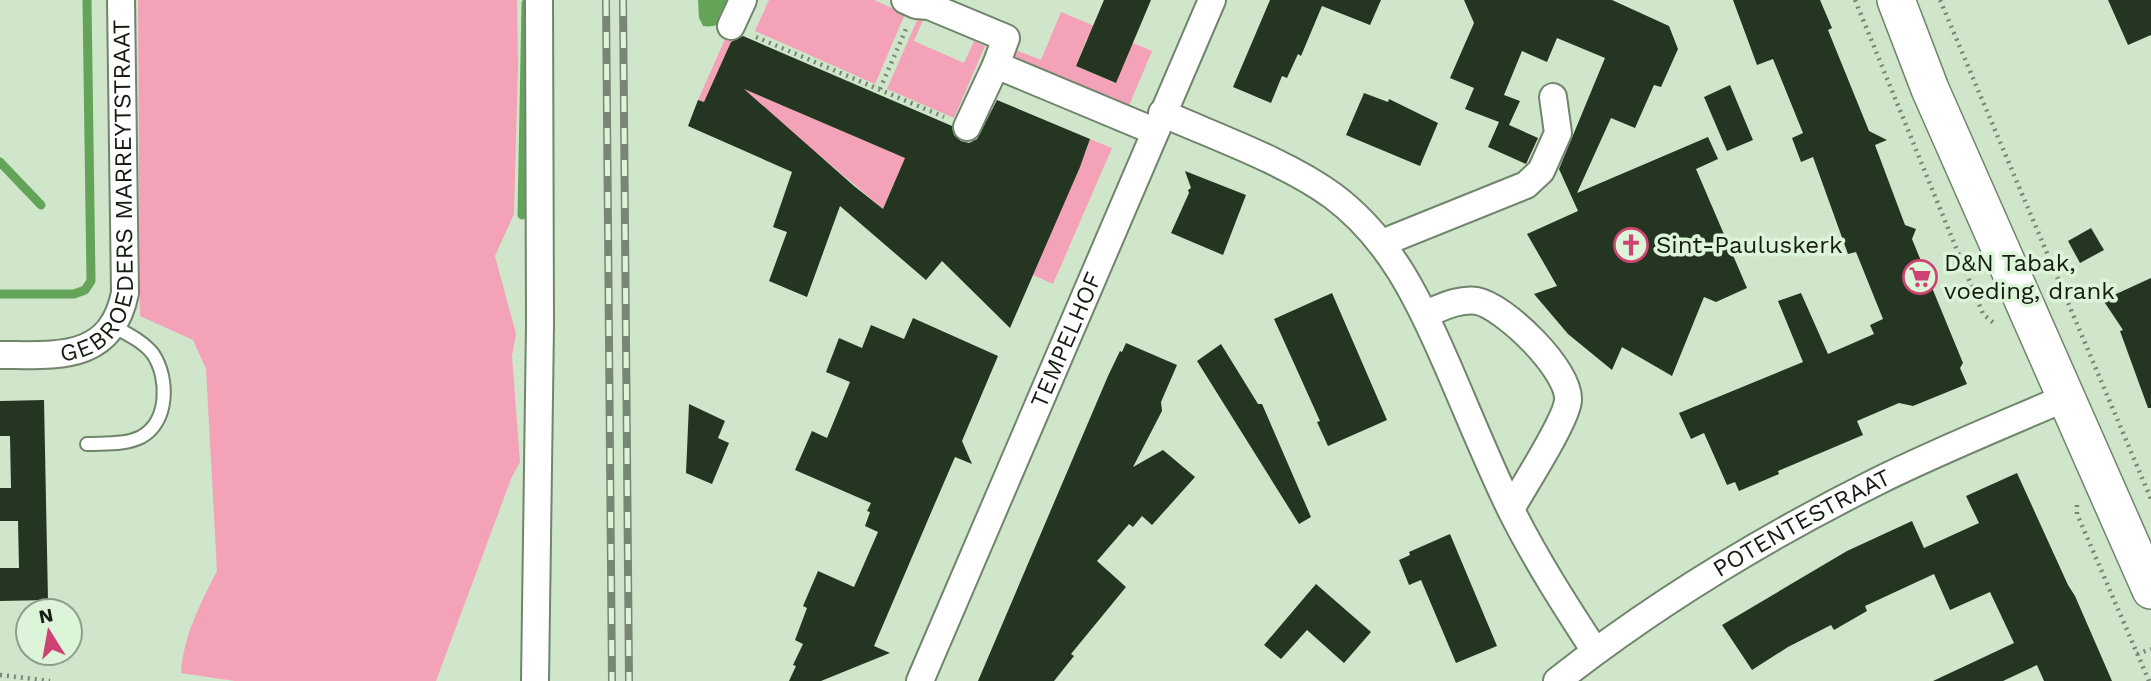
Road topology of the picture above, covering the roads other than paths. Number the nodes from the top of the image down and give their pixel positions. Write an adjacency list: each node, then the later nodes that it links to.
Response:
1 (121, 0): 14 (street, GEBROEDERS MARREYTSTRAAT)
2 (539, 0): 21 (street)
3 (743, 0): 7 (street)
4 (1212, 0): 10 (street, TEMPELHOF)
5 (1896, 0): 16 (main road)
6 (911, 3): 8 (street)
7 (731, 26)
8 (996, 65): 10 (street); 11 (street)
9 (1553, 97): 12 (street)
10 (1158, 122): 12 (street); 22 (street, TEMPELHOF)
11 (967, 127)
12 (1382, 243): 13 (street)
13 (1425, 314): 18 (street); 18 (street)
14 (113, 326): 15 (street, GEBROEDERS MARREYTSTRAAT); 17 (lane)
15 (0, 355)
16 (2065, 398): 19 (main road); 20 (street, POTENTESTRAAT)
17 (87, 443)
18 (1511, 509): 20 (street)
19 (2151, 590)
20 (1595, 651): 23 (street, POTENTESTRAAT)
21 (534, 681)
22 (919, 681)
23 (1557, 681)

